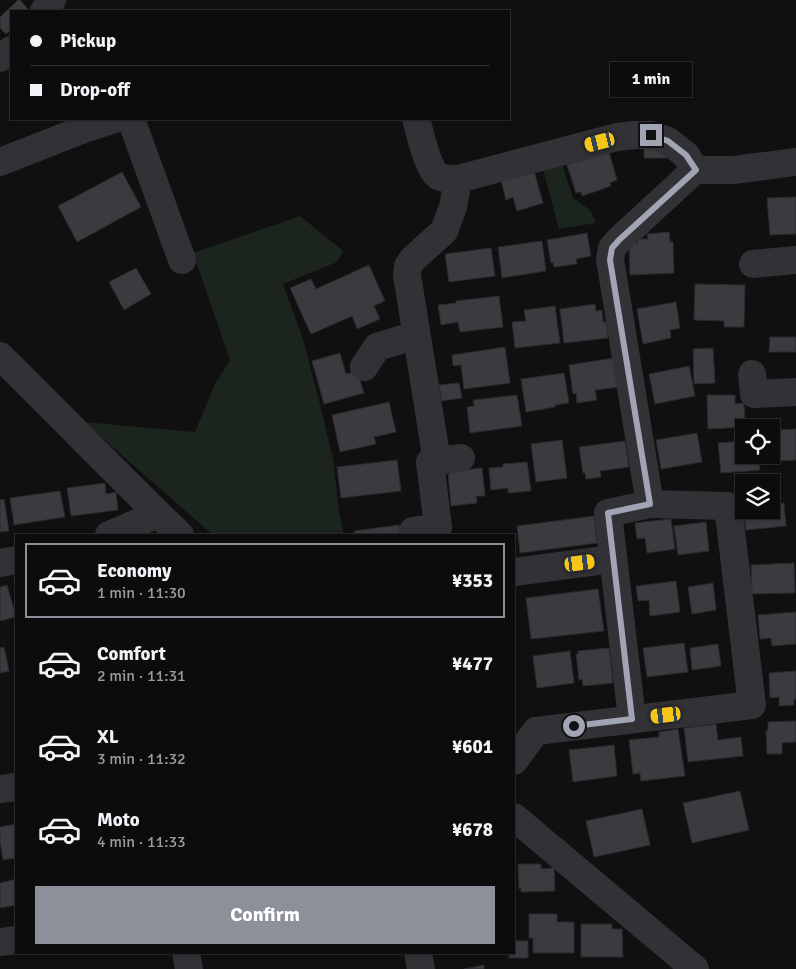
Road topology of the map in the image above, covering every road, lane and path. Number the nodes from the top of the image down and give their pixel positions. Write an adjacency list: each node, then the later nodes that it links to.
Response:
1 (112, 120): 4 (street)
2 (131, 120): 8 (street)
3 (416, 120): 7 (street)
4 (0, 162)
5 (796, 162): 6 (street)
6 (696, 170): 7 (street); 16 (street)
7 (458, 179): 11 (street)
8 (182, 260)
9 (796, 260): 10 (street)
10 (752, 264)
11 (416, 335): 13 (street); 20 (street)
12 (0, 356): 17 (street)
13 (364, 367)
14 (752, 374): 15 (street)
15 (796, 392)
16 (650, 504): 21 (street); 25 (street)
17 (158, 514): 18 (street); 19 (street)
18 (111, 534)
19 (179, 534)
20 (413, 534)
21 (613, 558): 24 (street); 25 (street)
22 (15, 560): 23 (street)
23 (0, 563)
24 (515, 572)
25 (632, 719): 26 (street)
26 (515, 759)
27 (15, 787): 28 (street)
28 (0, 789)
29 (515, 818): 36 (street)
30 (15, 940): 31 (street)
31 (0, 942)
32 (186, 954): 34 (street)
33 (418, 954): 35 (street)
34 (189, 969)
35 (421, 969)
36 (695, 969)

